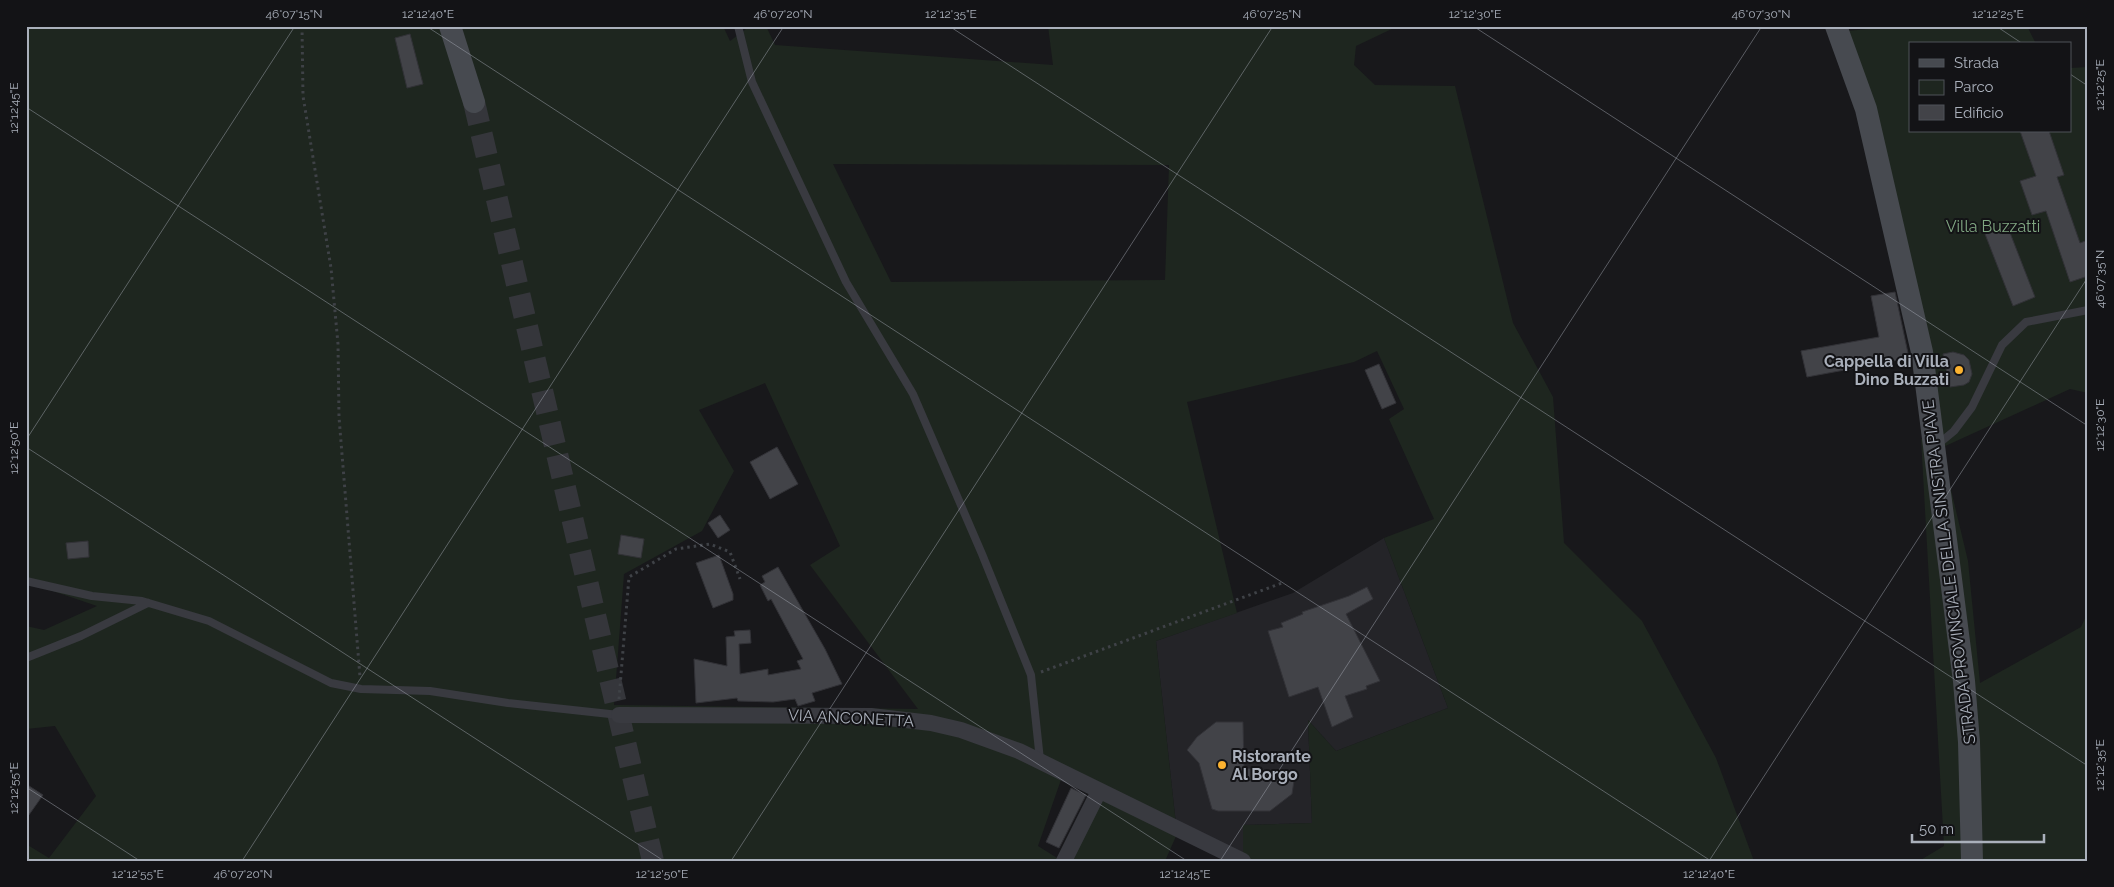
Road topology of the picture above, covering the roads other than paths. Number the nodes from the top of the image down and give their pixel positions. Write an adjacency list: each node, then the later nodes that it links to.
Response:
1 (450, 26): 4 (street)
2 (738, 26): 11 (lane)
3 (1836, 26): 6 (street, STRADA PROVINCIALE DELLA SINISTRA PIAVE)
4 (474, 102)
5 (2088, 310): 6 (lane)
6 (1935, 446): 15 (street, STRADA PROVINCIALE DELLA SINISTRA PIAVE)
7 (26, 581): 8 (lane)
8 (148, 603): 9 (lane); 10 (lane)
9 (26, 658)
10 (619, 715): 11 (street, VIA ANCONETTA)
11 (1040, 760): 12 (street, VIA ANCONETTA)
12 (1099, 791): 13 (street); 14 (street, VIA ANCONETTA)
13 (1064, 861)
14 (1243, 861)
15 (1972, 861)

